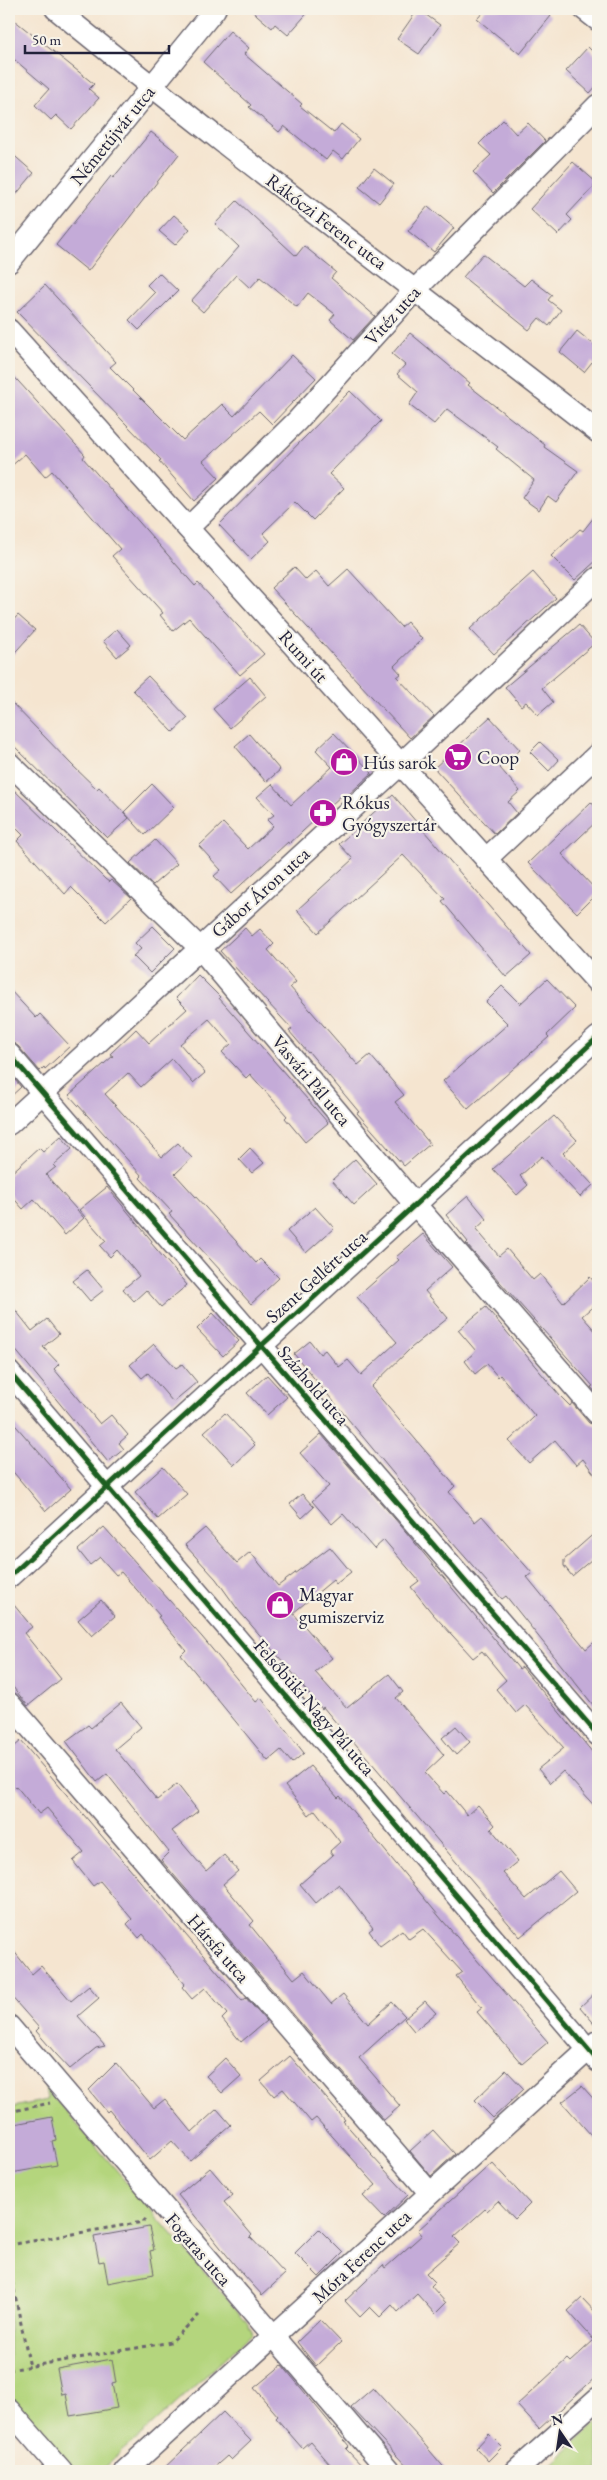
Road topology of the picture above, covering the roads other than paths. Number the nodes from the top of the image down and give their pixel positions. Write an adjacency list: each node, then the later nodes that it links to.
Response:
1 (56, 9): 5 (street, Rákóczi Ferenc utca)
2 (215, 9): 5 (street, Németújvár utca)
3 (584, 9): 4 (street)
4 (598, 20)
5 (151, 87): 7 (street, Németújvár utca); 8 (street, Rákóczi Ferenc utca)
6 (598, 105): 8 (street, Vitéz utca)
7 (9, 262)
8 (416, 289): 10 (street, Rákóczi Ferenc utca); 11 (street, Vitéz utca)
9 (9, 330): 11 (street, Rumi út)
10 (598, 432)
11 (188, 528): 15 (street, Rumi út)
12 (598, 578): 15 (street, Gábor Áron utca)
13 (598, 754): 16 (street)
14 (9, 763): 17 (street, Vasvári Pál utca)
15 (402, 763): 16 (street, Rumi út); 17 (street, Gábor Áron utca)
16 (486, 859): 18 (street, Rumi út)
17 (200, 947): 21 (street, Gábor Áron utca); 23 (street, Vasvári Pál utca)
18 (598, 983)
19 (598, 1037): 23 (street, Szent Gellért utca)
20 (9, 1054): 21 (street, Százhold utca)
21 (42, 1092): 22 (street, Gábor Áron utca); 24 (street, Százhold utca)
22 (9, 1124)
23 (416, 1205): 24 (street, Szent Gellért utca); 26 (street, Vasvári Pál utca)
24 (261, 1347): 27 (street, Szent Gellért utca); 30 (street, Százhold utca)
25 (9, 1372): 27 (street, Felsőbüki Nagy Pál utca)
26 (598, 1414)
27 (107, 1487): 28 (street, Szent Gellért utca); 32 (street, Felsőbüki Nagy Pál utca)
28 (9, 1578)
29 (9, 1703): 33 (street, Hársfa utca)
30 (598, 1734)
31 (9, 2026): 34 (street, Fogaras utca)
32 (595, 2051): 33 (street, Móra Ferenc utca)
33 (430, 2193): 34 (street, Móra Ferenc utca)
34 (274, 2337): 38 (street, Móra Ferenc utca); 39 (street, Fogaras utca)
35 (598, 2398): 40 (street)
36 (9, 2410): 37 (street)
37 (62, 2471)
38 (126, 2471)
39 (389, 2471)
40 (516, 2471)

